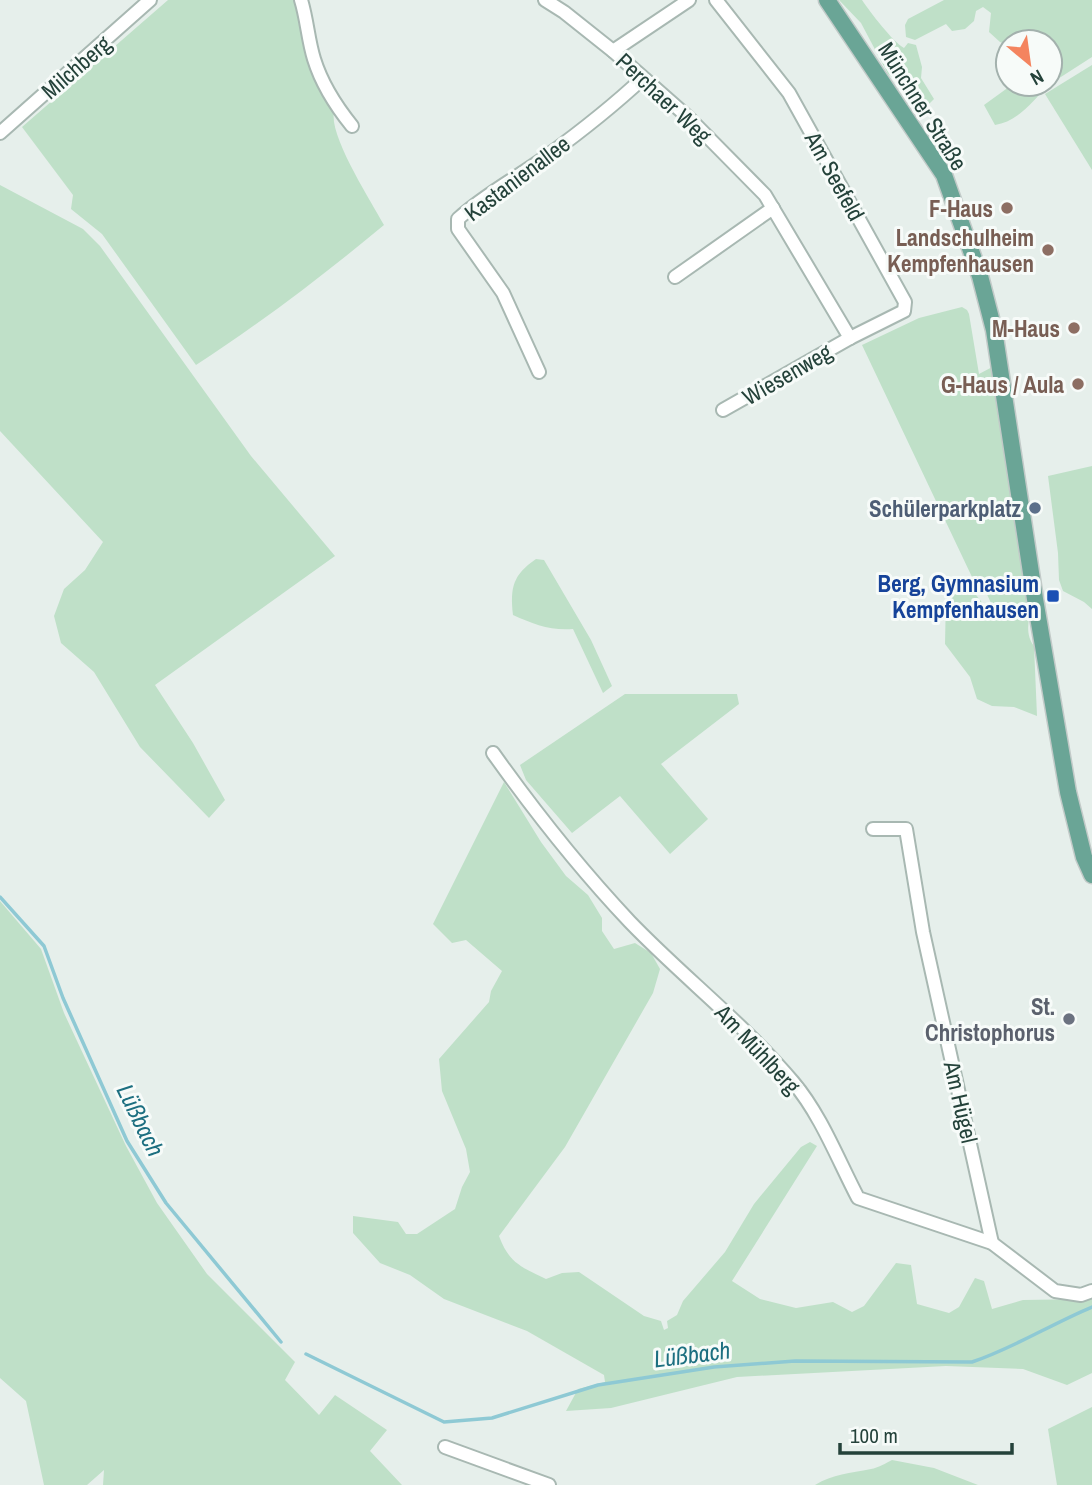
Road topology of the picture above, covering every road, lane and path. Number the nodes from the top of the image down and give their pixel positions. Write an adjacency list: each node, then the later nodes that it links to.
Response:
1 (150, 0): 10 (street, Milchberg)
2 (301, 0): 9 (street)
3 (545, 0): 7 (street, Perchaer Weg)
4 (716, 0): 13 (street, Am Seefeld)
5 (827, 0): 18 (main road, Münchner Straße)
6 (683, 2): 7 (street)
7 (613, 51): 8 (street, Perchaer Weg)
8 (643, 78): 11 (street, Perchaer Weg); 14 (street, Kastanienallee)
9 (352, 125)
10 (0, 133)
11 (773, 208): 12 (street); 13 (street, Perchaer Weg)
12 (675, 277)
13 (850, 338): 15 (street, Wiesenweg)
14 (539, 372)
15 (723, 410)
16 (493, 753): 19 (street, Am Mühlberg)
17 (873, 829): 19 (street, Am Hügel)
18 (1092, 875)
19 (992, 1243): 20 (street, Am Mühlberg)
20 (1092, 1291)
21 (445, 1447): 22 (street)
22 (549, 1485)

